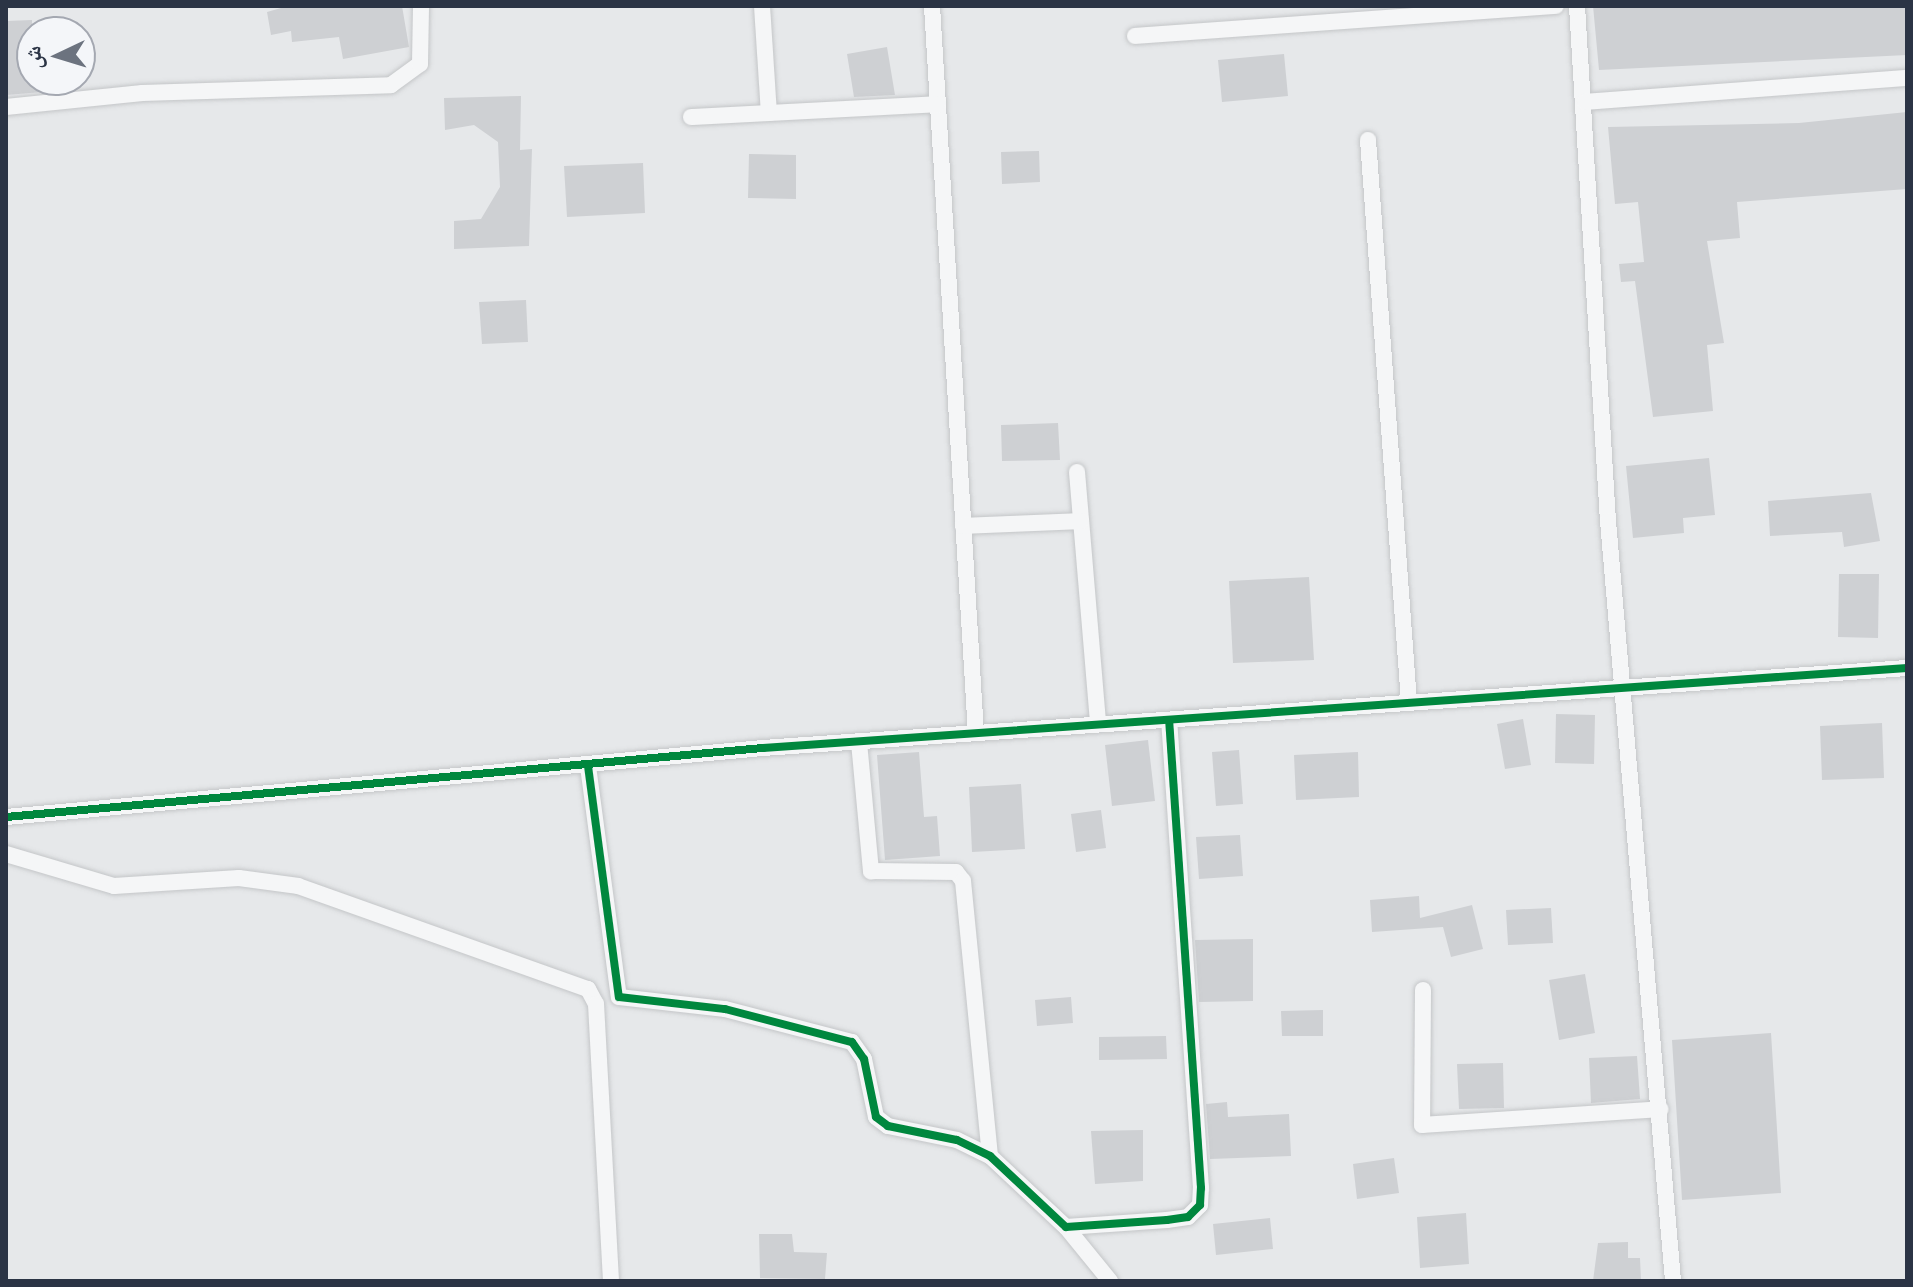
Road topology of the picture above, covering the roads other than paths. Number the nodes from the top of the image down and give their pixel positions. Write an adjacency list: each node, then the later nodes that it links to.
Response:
1 (421, 6): 10 (street)
2 (762, 6): 11 (street)
3 (932, 6): 9 (street)
4 (1556, 6): 6 (street)
5 (1577, 6): 8 (street)
6 (1135, 36)
7 (1907, 78): 8 (street)
8 (1585, 102): 18 (street)
9 (938, 104): 11 (street); 16 (street)
10 (6, 107)
11 (769, 113): 12 (street)
12 (691, 117)
13 (1368, 140): 19 (street)
14 (1077, 472): 15 (street)
15 (1081, 521): 16 (street); 21 (street)
16 (963, 526): 22 (street)
17 (1907, 668): 18 (street)
18 (1623, 691): 19 (street); 28 (street)
19 (1409, 702): 20 (street)
20 (1169, 721): 21 (street); 30 (street)
21 (1098, 724): 22 (street)
22 (976, 733): 23 (street)
23 (859, 742): 24 (street); 29 (street)
24 (588, 766): 25 (street); 29 (street)
25 (6, 817)
26 (6, 854): 31 (street)
27 (1423, 990): 28 (street)
28 (1660, 1109): 33 (street)
29 (990, 1156): 30 (street)
30 (1066, 1227): 32 (street)
31 (611, 1281)
32 (1110, 1281)
33 (1673, 1281)

